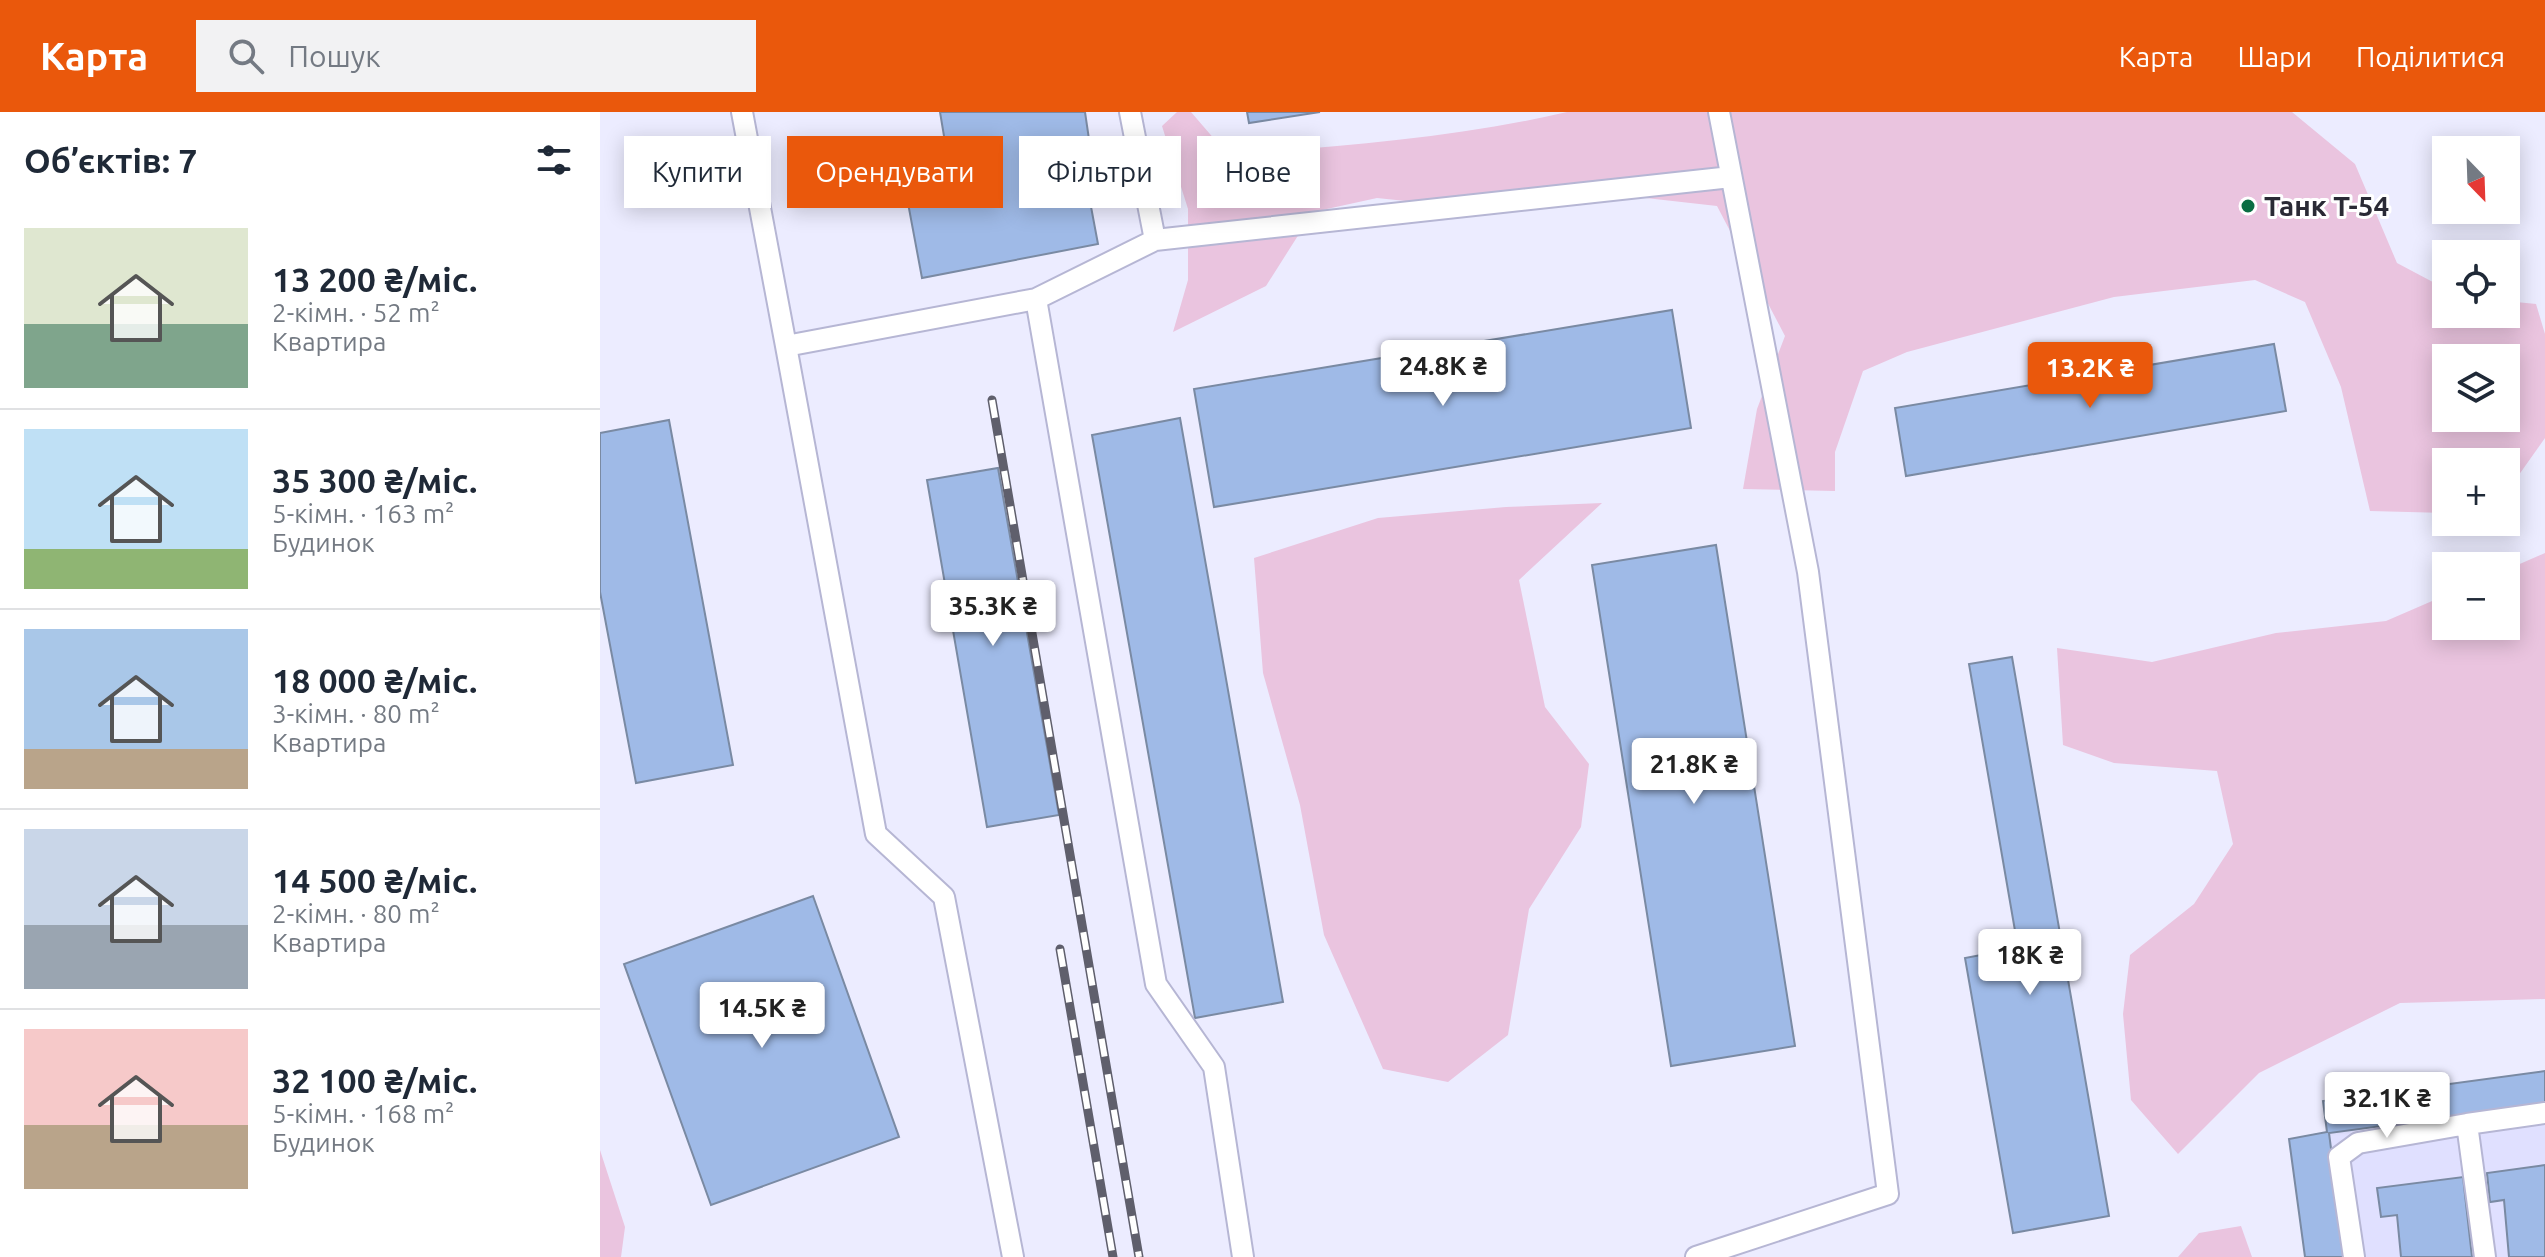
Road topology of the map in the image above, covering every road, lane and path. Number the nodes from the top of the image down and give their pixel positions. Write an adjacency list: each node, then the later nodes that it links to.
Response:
1 (742, 112): 7 (lane)
2 (1130, 112): 5 (lane)
3 (1719, 112): 4 (lane)
4 (1731, 177): 5 (lane); 12 (lane)
5 (1155, 240): 6 (lane)
6 (1036, 299): 7 (lane); 11 (lane)
7 (786, 346): 10 (lane)
8 (2545, 1113): 9 (lane)
9 (2467, 1124): 13 (lane); 14 (lane)
10 (1013, 1257)
11 (1243, 1257)
12 (1696, 1257)
13 (2354, 1257)
14 (2485, 1257)

